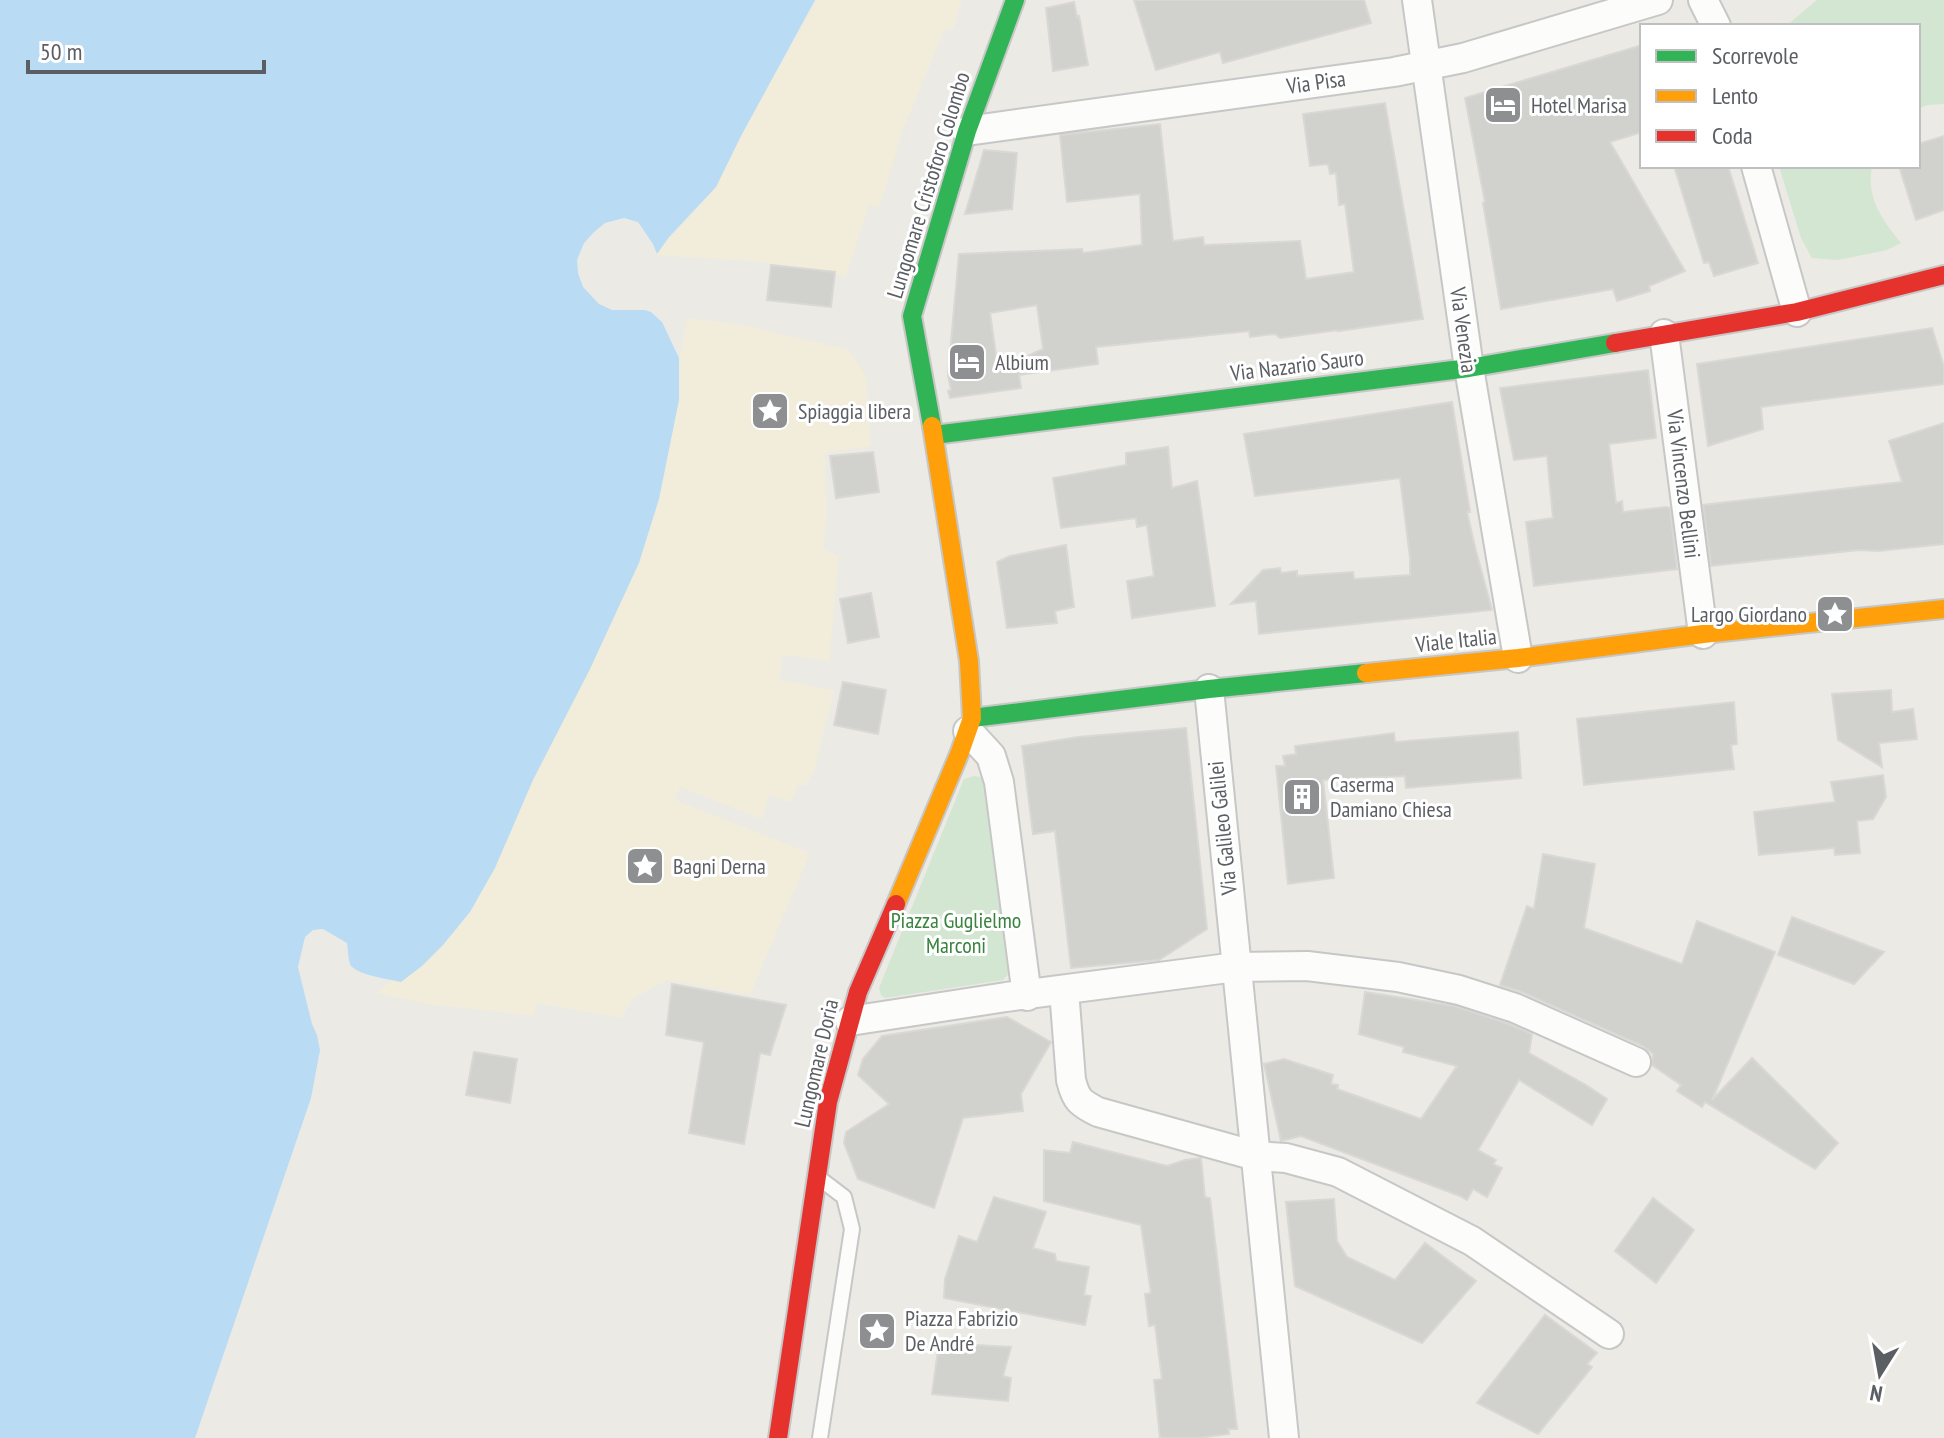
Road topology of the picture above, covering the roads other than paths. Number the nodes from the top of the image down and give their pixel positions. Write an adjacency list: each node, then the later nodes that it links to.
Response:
1 (1015, 0): 7 (street, Lungomare Cristoforo Colombo)
2 (1417, 0): 6 (street, Via Venezia)
3 (1658, 0): 6 (street, Via Pisa)
4 (1703, 0): 5 (street)
5 (1715, 24)
6 (1427, 64): 7 (street, Via Pisa); 12 (street, Via Venezia)
7 (967, 131): 13 (street, Lungomare Cristoforo Colombo)
8 (1757, 168): 10 (street)
9 (1944, 275): 10 (street, Via Nazario Sauro)
10 (1797, 312): 11 (street, Via Nazario Sauro)
11 (1664, 334): 12 (street, Via Nazario Sauro); 15 (street, Via Vincenzo Bellini)
12 (1469, 368): 13 (street, Via Nazario Sauro); 16 (street, Via Venezia)
13 (934, 435): 18 (street)
14 (1944, 609): 15 (street, Viale Italia)
15 (1703, 634): 16 (street, Viale Italia)
16 (1518, 658): 17 (street, Viale Italia)
17 (1209, 689): 18 (street, Viale Italia); 19 (street, Via Galileo Galilei)
18 (970, 725): 21 (street); 22 (street, Lungomare Doria)
19 (1236, 967): 20 (street); 23 (street); 24 (street, Via Galileo Galilei)
20 (1064, 990): 21 (street); 24 (street)
21 (1027, 996): 22 (street)
22 (850, 1021): 25 (street, Lungomare Doria)
23 (1636, 1062)
24 (1256, 1156): 26 (street); 29 (street, Via Galileo Galilei)
25 (817, 1177): 27 (street, Lungomare Doria); 28 (lane)
26 (1609, 1334)
27 (778, 1438)
28 (820, 1438)
29 (1284, 1438)

